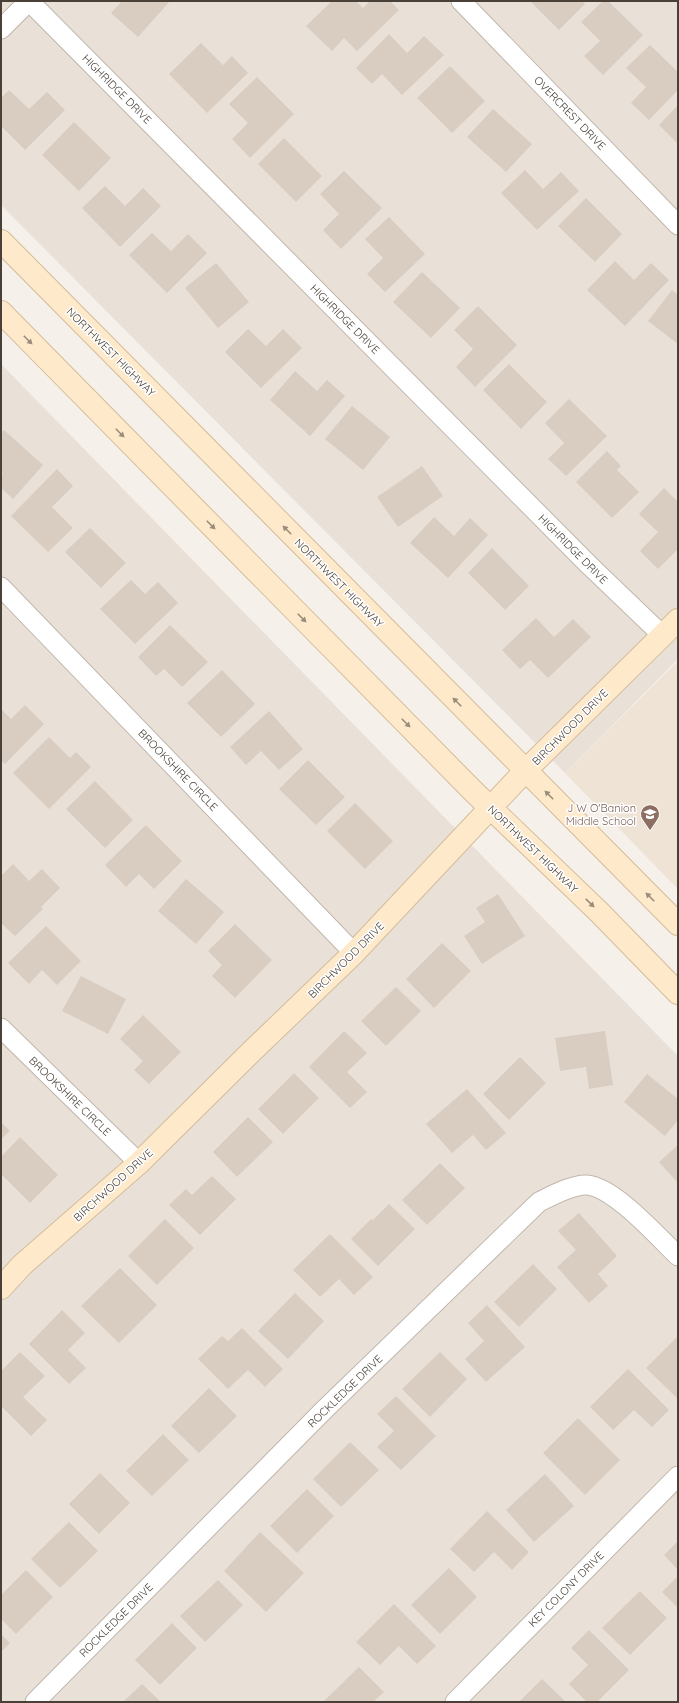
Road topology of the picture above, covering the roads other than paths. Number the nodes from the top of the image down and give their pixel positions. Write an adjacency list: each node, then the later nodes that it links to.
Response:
1 (29, 1): 3 (street); 9 (street, HIGHRIDGE DRIVE)
2 (461, 1): 4 (street, OVERCREST DRIVE)
3 (1, 28)
4 (678, 225)
5 (1, 240): 10 (main road, NORTHWEST HIGHWAY, one-way to 5)
6 (1, 312): 11 (main road, NORTHWEST HIGHWAY, one-way to 11)
7 (1, 586): 13 (street, BROOKSHIRE CIRCLE)
8 (678, 620): 9 (main road, BIRCHWOOD DRIVE)
9 (662, 635): 10 (main road, BIRCHWOOD DRIVE)
10 (525, 771): 11 (main road, BIRCHWOOD DRIVE); 12 (main road, NORTHWEST HIGHWAY, one-way to 10)
11 (491, 808): 13 (main road, BIRCHWOOD DRIVE); 14 (main road, NORTHWEST HIGHWAY, one-way to 14)
12 (678, 924)
13 (354, 953): 16 (main road, BIRCHWOOD DRIVE)
14 (678, 992)
15 (1, 1028): 16 (street, BROOKSHIRE CIRCLE)
16 (139, 1163): 18 (main road, BIRCHWOOD DRIVE)
17 (678, 1256): 20 (street, ROCKLEDGE DRIVE)
18 (1, 1288)
19 (678, 1476): 21 (street, KEY COLONY DRIVE)
20 (35, 1702)
21 (455, 1702)

